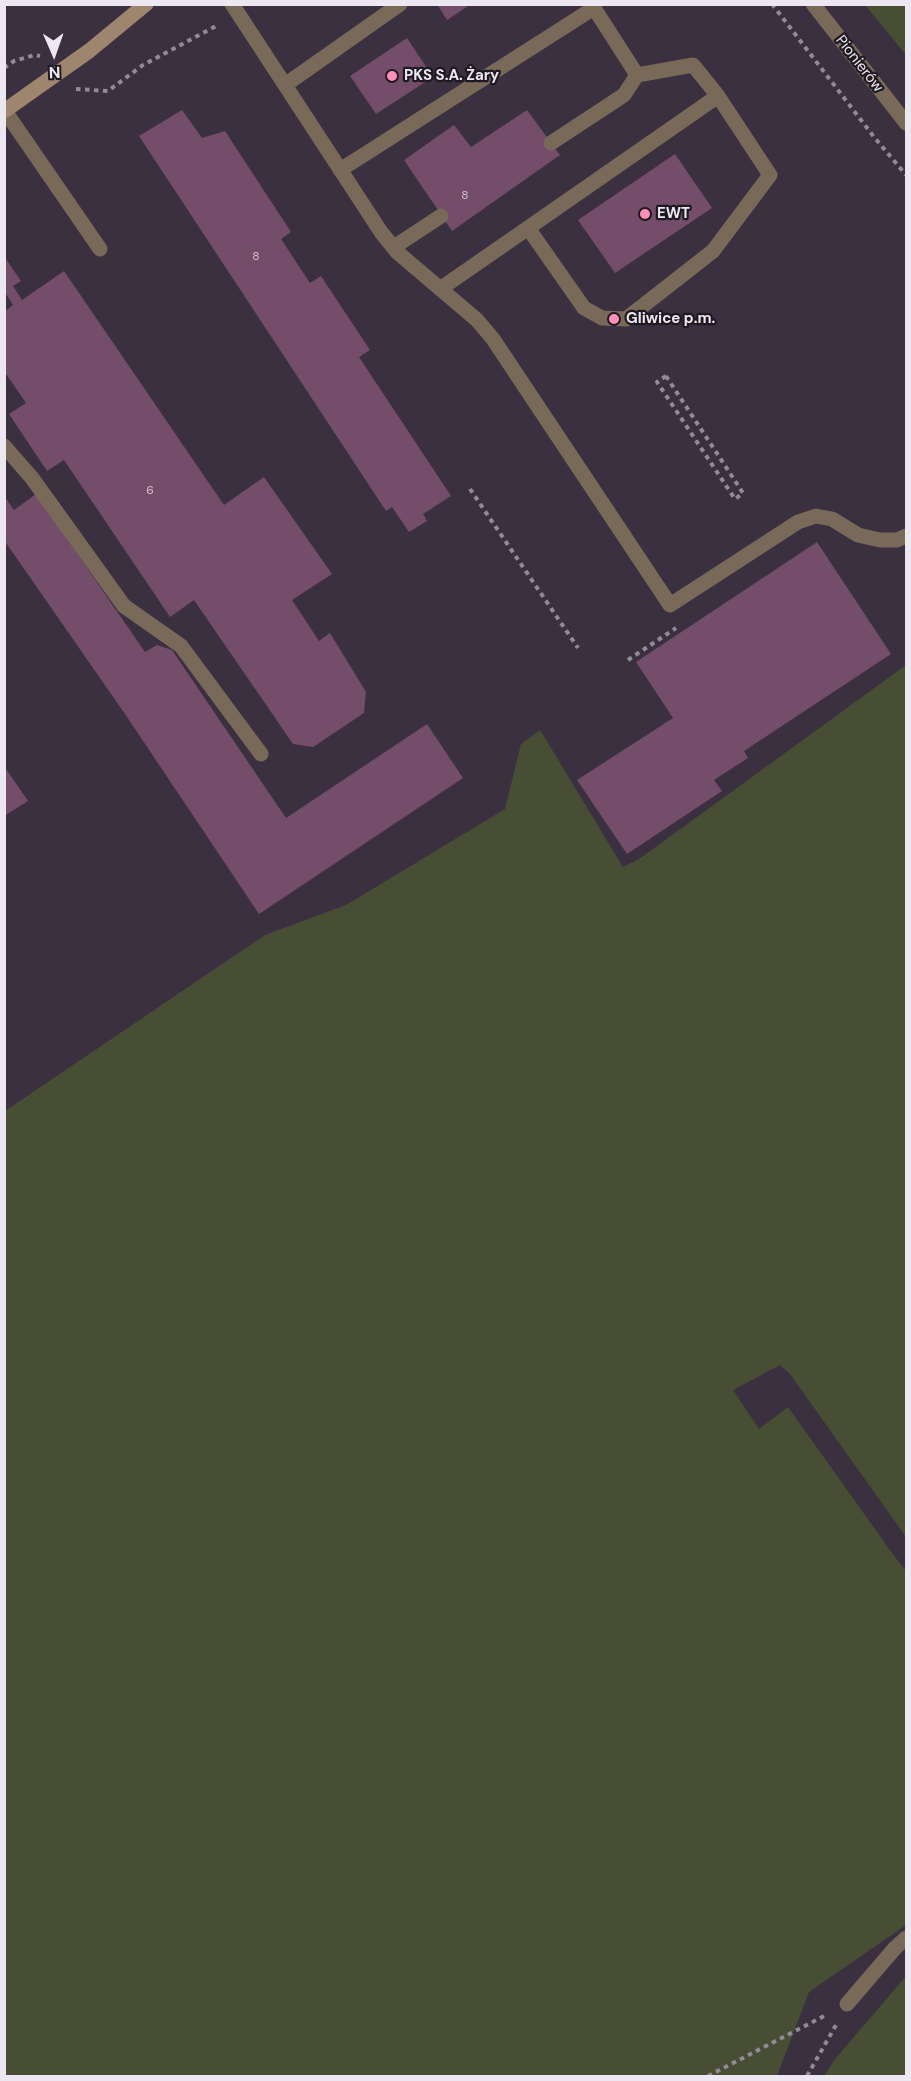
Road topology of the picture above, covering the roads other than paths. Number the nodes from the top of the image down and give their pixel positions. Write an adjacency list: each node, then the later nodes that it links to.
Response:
1 (146, 4): 9 (main road)
2 (400, 4): 7 (street)
3 (813, 4): 10 (street, Pionierów)
4 (594, 6): 6 (street); 12 (street)
5 (235, 9): 7 (street)
6 (637, 75): 8 (street); 11 (street)
7 (285, 85): 12 (street)
8 (718, 96): 14 (street); 14 (street)
9 (5, 111): 16 (street)
10 (906, 123)
11 (551, 143)
12 (340, 170): 15 (street)
13 (441, 216): 15 (street)
14 (528, 228): 17 (street)
15 (394, 247): 17 (street)
16 (100, 249)
17 (440, 289): 19 (street)
18 (4, 446): 20 (street)
19 (906, 536)
20 (261, 754)
21 (906, 1938): 22 (street)
22 (847, 2004)

